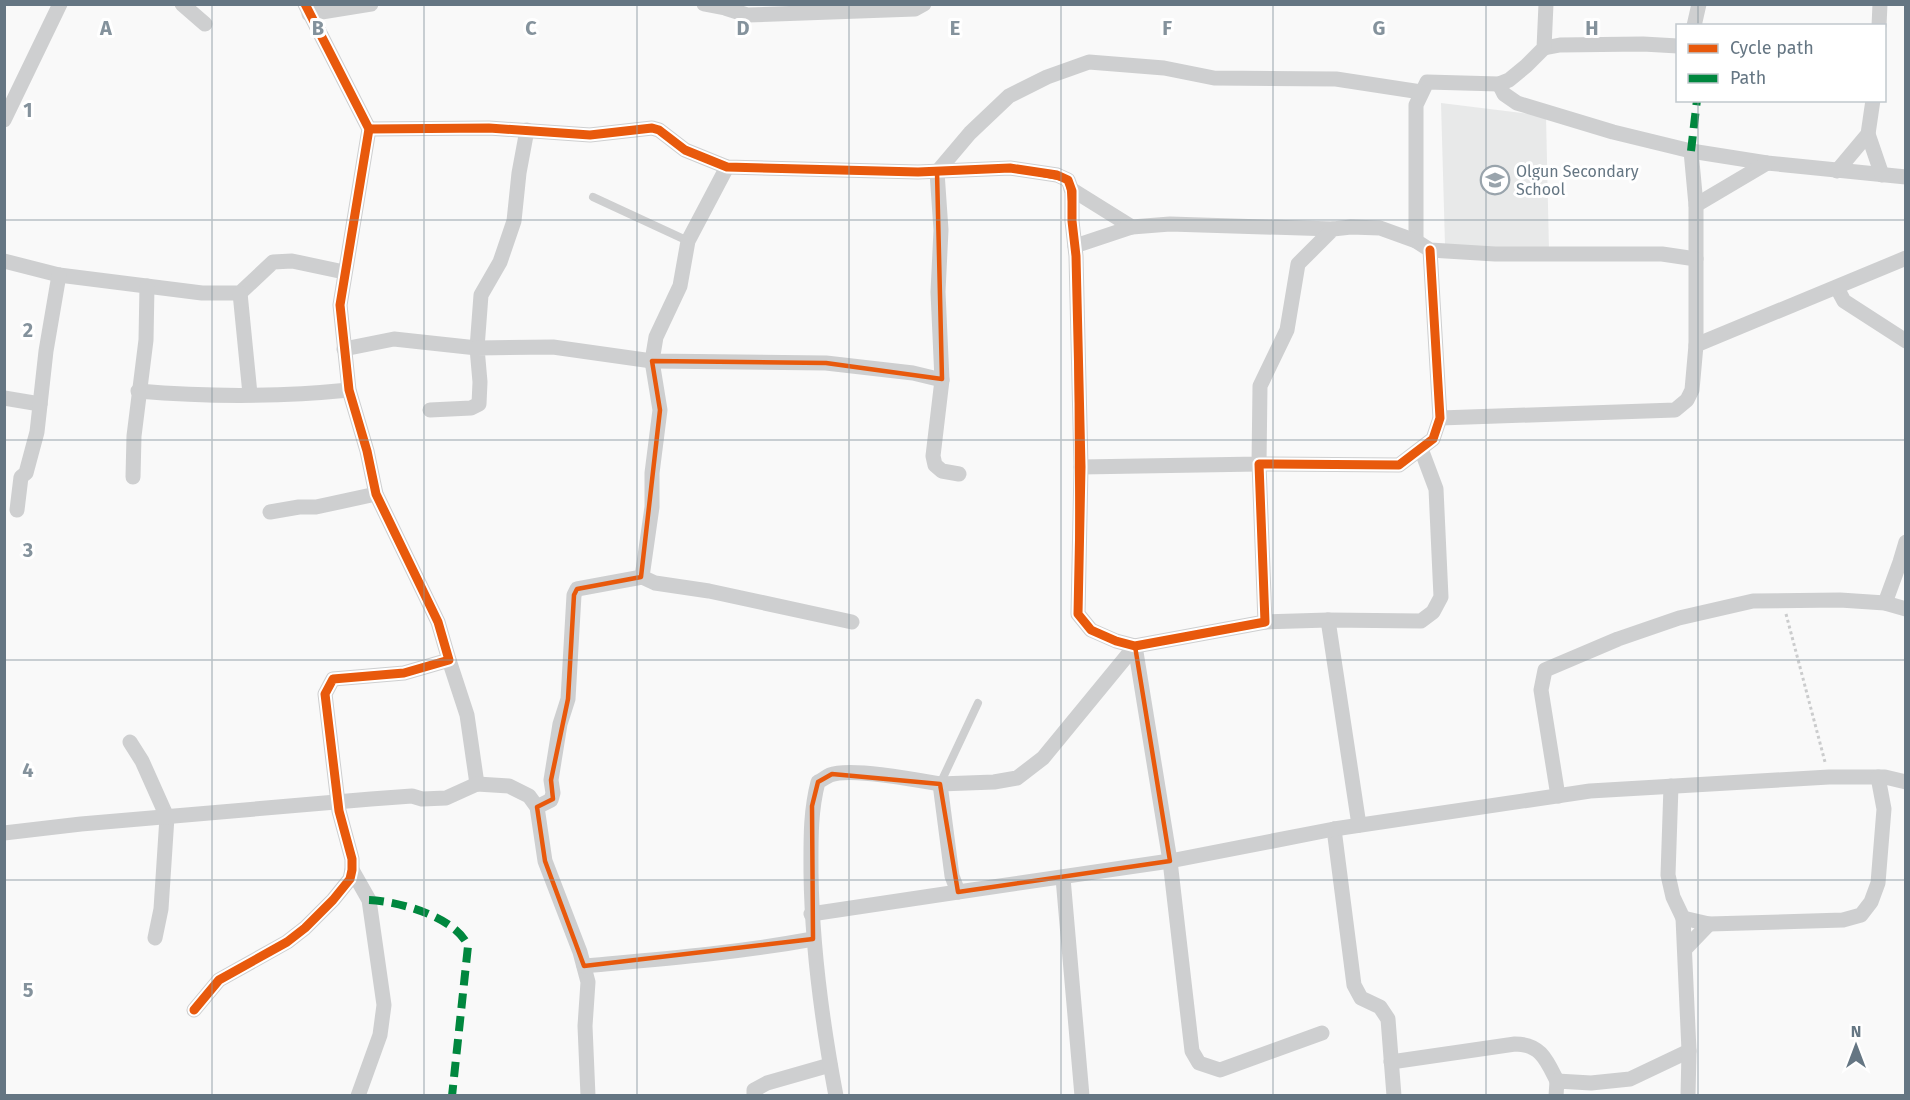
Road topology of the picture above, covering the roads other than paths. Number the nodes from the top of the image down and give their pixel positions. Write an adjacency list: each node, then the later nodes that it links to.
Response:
1 (60, 4): 18 (street)
2 (182, 4): 10 (street)
3 (371, 4): 9 (street)
4 (704, 4): 5 (street)
5 (924, 4)
6 (1546, 4): 14 (street)
7 (1699, 4): 11 (street)
8 (1880, 4): 12 (street)
9 (307, 9): 19 (street)
10 (205, 24)
11 (1694, 24)
12 (1879, 24)
13 (1676, 46): 14 (street)
14 (1544, 48): 15 (street)
15 (1499, 84): 16 (street); 22 (street)
16 (1421, 92): 26 (street); 35 (street)
17 (1873, 102): 21 (street)
18 (4, 120)
19 (369, 129): 20 (street); 41 (street)
20 (527, 130): 24 (street); 48 (street)
21 (1868, 134): 25 (street); 27 (street)
22 (1691, 151): 23 (street); 31 (street)
23 (1767, 163): 25 (street); 31 (street)
24 (727, 167): 26 (street); 34 (street)
25 (1837, 171): 27 (street)
26 (937, 172): 29 (street); 51 (street)
27 (1882, 175): 28 (street)
28 (1905, 177)
29 (1071, 189): 32 (street); 36 (street)
30 (593, 197): 34 (lane)
31 (1696, 205): 39 (street)
32 (1132, 227): 33 (street); 36 (street)
33 (1333, 229): 35 (street); 60 (street)
34 (688, 242): 50 (street)
35 (1416, 242): 37 (street)
36 (1075, 246): 61 (street)
37 (1430, 250): 39 (street); 58 (street)
38 (1905, 258): 44 (street)
39 (1696, 259): 47 (street)
40 (4, 261): 42 (street)
41 (344, 272): 45 (street); 49 (street)
42 (59, 275): 43 (street); 56 (street)
43 (147, 286): 45 (street); 53 (street)
44 (1837, 288): 46 (street); 47 (street)
45 (240, 292): 54 (street)
46 (1905, 341)
47 (1696, 345): 58 (street)
48 (477, 348): 49 (street); 50 (street); 57 (street)
49 (344, 350): 52 (street)
50 (652, 361): 51 (street); 68 (street)
51 (942, 380): 62 (street)
52 (349, 390): 54 (street); 64 (street)
53 (138, 391): 54 (street); 63 (street)
54 (250, 394)
55 (4, 399): 56 (street)
56 (40, 404): 65 (street)
57 (430, 410)
58 (1440, 418): 59 (street)
59 (1422, 449): 60 (street); 71 (street)
60 (1260, 464): 61 (street); 73 (street)
61 (1081, 467): 74 (street)
62 (959, 474)
63 (133, 477)
64 (376, 494): 66 (street); 75 (street)
65 (17, 510)
66 (270, 512)
67 (1905, 542): 69 (street)
68 (642, 577): 72 (street); 85 (street)
69 (1885, 603): 70 (street); 83 (street)
70 (1905, 609)
71 (1328, 620): 73 (street); 87 (street)
72 (852, 622)
73 (1265, 622): 74 (street)
74 (1135, 646): 81 (street); 90 (street)
75 (449, 660): 80 (street); 84 (street)
76 (978, 703): 81 (lane)
77 (130, 742): 86 (street)
78 (1878, 777): 79 (street); 82 (street); 96 (street)
79 (1905, 782)
80 (477, 784): 84 (street); 85 (street)
81 (940, 784): 93 (street); 94 (street)
82 (1671, 786): 83 (street); 95 (street)
83 (1558, 796): 87 (street)
84 (338, 802): 86 (street); 91 (street)
85 (537, 807): 100 (street)
86 (167, 817): 89 (street); 97 (street)
87 (1359, 825): 88 (street)
88 (1334, 829): 90 (street); 104 (street)
89 (4, 833)
90 (1170, 861): 92 (street); 102 (street)
91 (352, 870): 101 (street); 107 (street)
92 (1063, 878): 93 (street); 111 (street)
93 (958, 892): 94 (street)
94 (812, 914): 98 (street)
95 (1683, 918): 96 (street); 99 (street)
96 (1709, 924): 99 (street)
97 (155, 938)
98 (813, 939): 100 (street); 105 (street)
99 (1685, 949): 103 (street)
100 (584, 966): 108 (street)
101 (194, 1010)
102 (1322, 1033)
103 (1689, 1051): 106 (street); 113 (street)
104 (1391, 1062): 106 (street); 112 (street)
105 (830, 1065): 109 (street); 110 (street)
106 (1556, 1088)
107 (358, 1095)
108 (588, 1095)
109 (754, 1095)
110 (836, 1095)
111 (1082, 1095)
112 (1394, 1095)
113 (1688, 1095)

